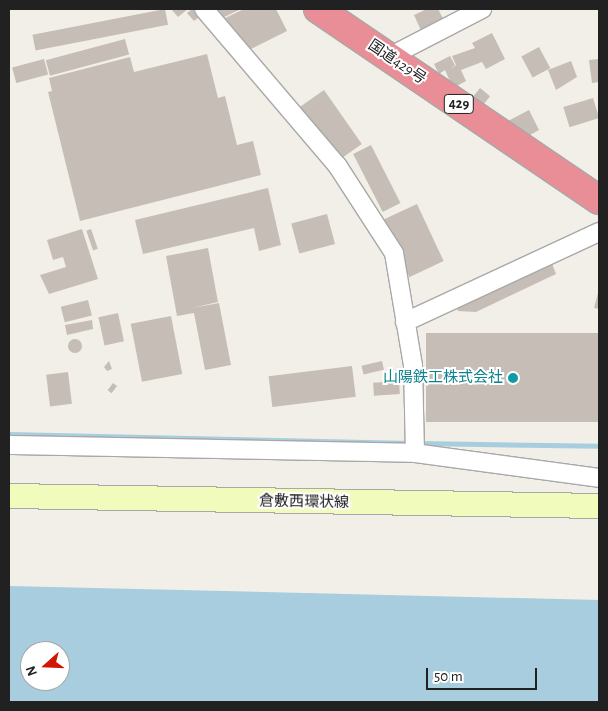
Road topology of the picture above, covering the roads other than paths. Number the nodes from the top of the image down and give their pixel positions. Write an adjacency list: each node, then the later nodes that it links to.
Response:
1 (204, 9): 7 (street)
2 (318, 9): 4 (highway, 国道429号 / 429)
3 (482, 9): 4 (street)
4 (389, 57): 5 (highway, 国道429号 / 429)
5 (599, 200)
6 (599, 232): 7 (street)
7 (405, 322): 9 (street)
8 (9, 445): 9 (street)
9 (415, 446): 10 (street)
10 (599, 478)
11 (9, 496): 12 (main road, 倉敷西環状線)
12 (599, 506)

